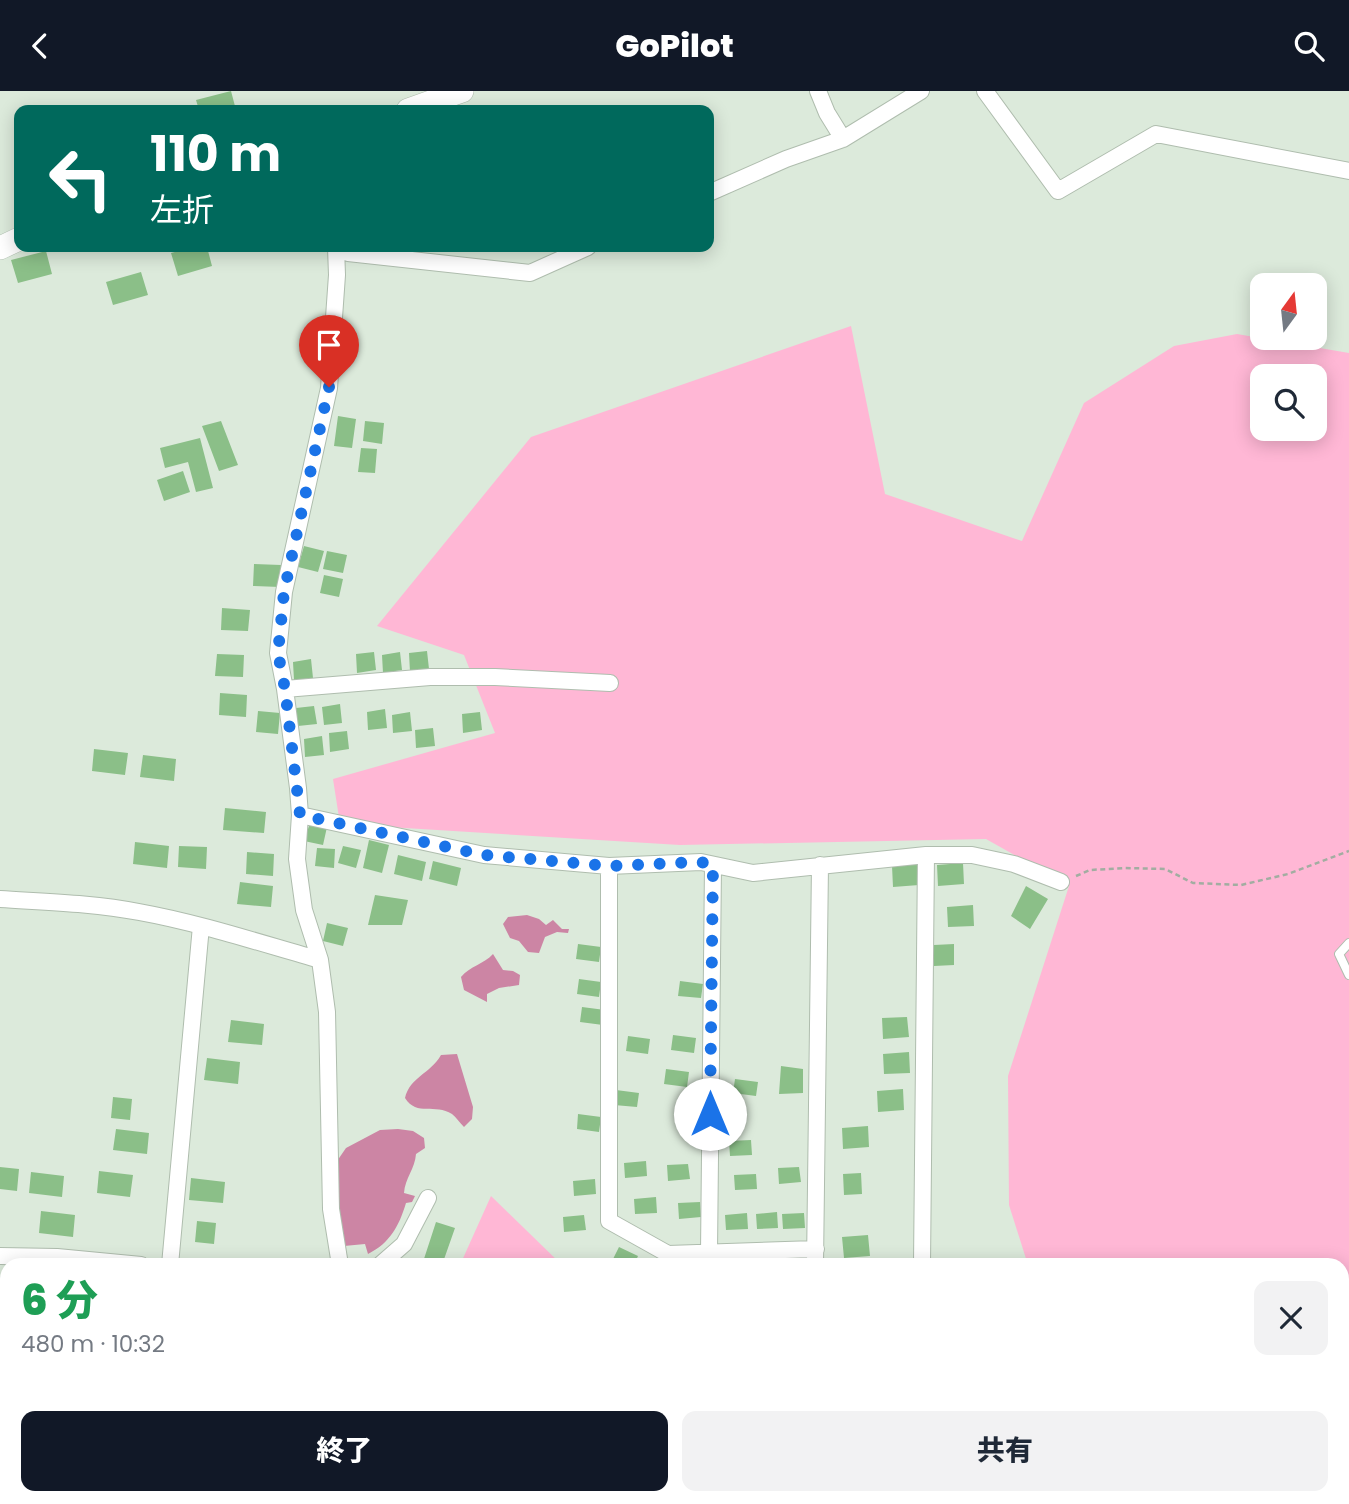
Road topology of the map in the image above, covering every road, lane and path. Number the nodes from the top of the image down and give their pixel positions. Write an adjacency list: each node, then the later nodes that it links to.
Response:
1 (462, 91): 5 (street)
2 (818, 91): 6 (street)
3 (921, 91): 6 (street)
4 (985, 91): 7 (street)
5 (422, 105)
6 (843, 139): 8 (street)
7 (1349, 171)
8 (714, 192)
9 (342, 252): 13 (street)
10 (358, 252): 11 (street)
11 (577, 252)
12 (610, 683): 13 (street)
13 (285, 689): 14 (street)
14 (300, 815): 19 (street); 24 (street)
15 (1349, 851): 20 (path)
16 (926, 855): 18 (street); 20 (street); 34 (street)
17 (713, 865): 18 (street); 19 (street); 27 (street)
18 (820, 865): 29 (street)
19 (609, 866): 27 (street)
20 (1061, 882)
21 (0, 899): 22 (street)
22 (201, 926): 24 (street); 31 (street)
23 (1349, 943): 25 (lane)
24 (320, 961): 32 (street)
25 (1349, 975)
26 (428, 1198): 33 (street)
27 (709, 1252): 29 (street)
28 (0, 1256): 30 (street)
29 (815, 1257)
30 (68, 1258)
31 (171, 1258)
32 (339, 1258)
33 (388, 1258)
34 (922, 1258)

